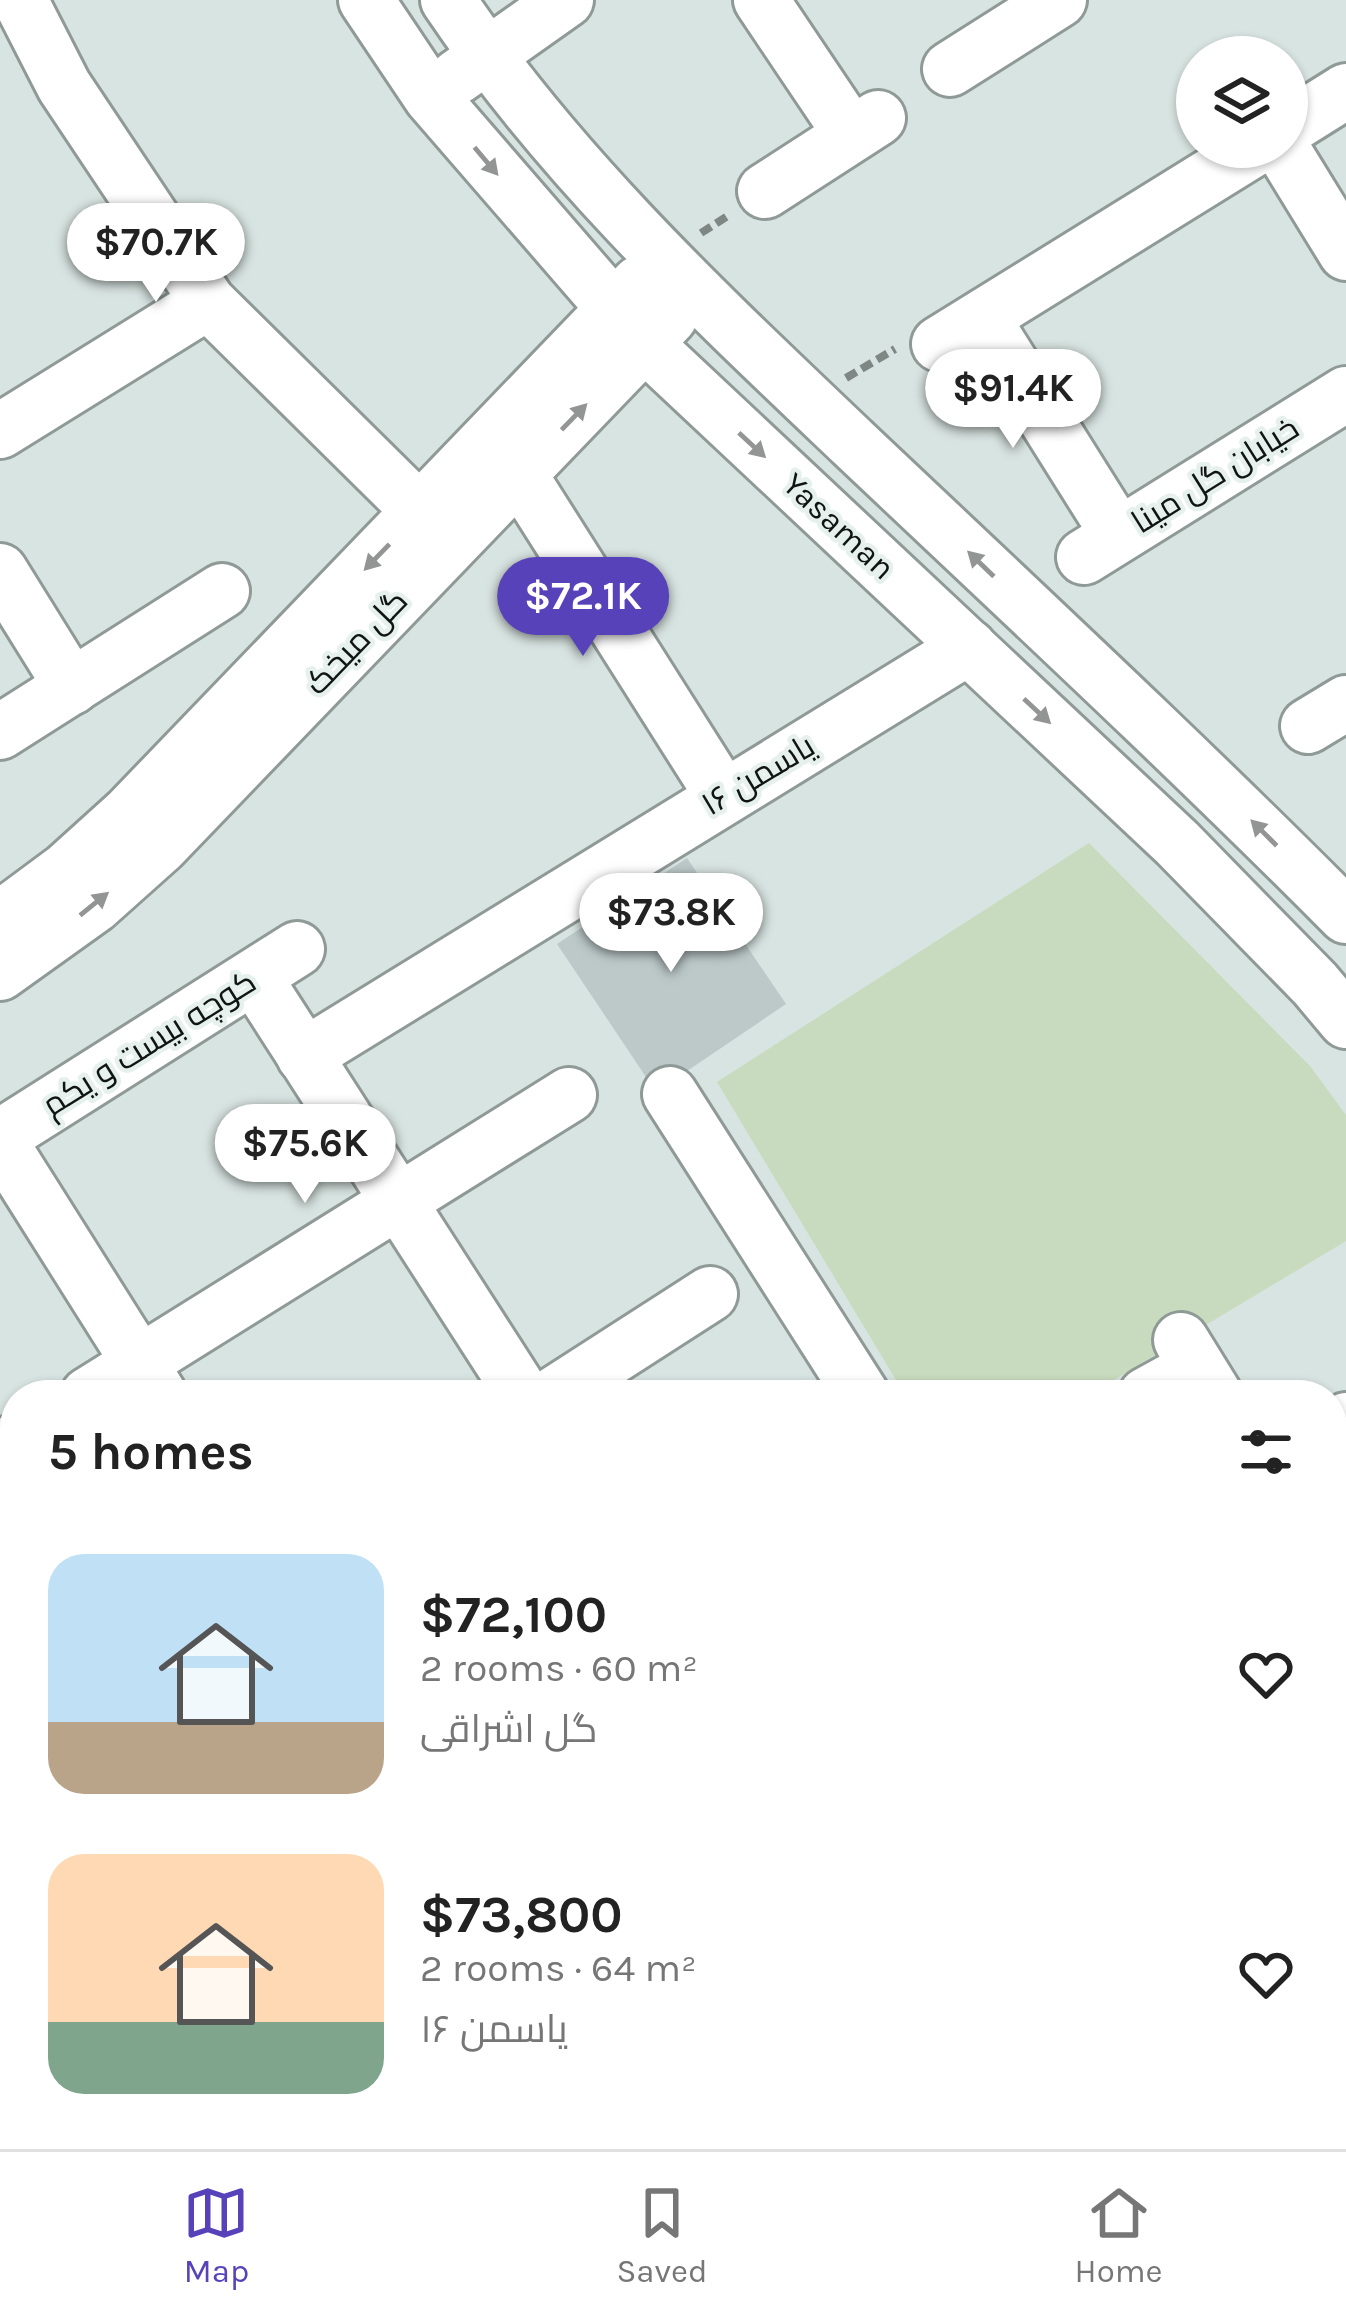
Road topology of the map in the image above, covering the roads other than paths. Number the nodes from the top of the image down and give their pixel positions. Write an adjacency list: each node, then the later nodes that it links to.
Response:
1 (20, 0): 17 (street)
2 (366, 0): 10 (street, Yasaman)
3 (448, 0): 7 (street)
4 (566, 0): 7 (street)
5 (761, 0): 14 (street)
6 (1059, 0): 8 (street)
7 (485, 56): 10 (street); 16 (street)
8 (950, 69)
9 (1346, 91): 11 (street)
10 (431, 97): 18 (street, Yasaman, one-way to 18)
11 (1308, 115)
12 (1223, 168): 19 (street, خیابان گل مینا)
13 (1294, 168): 15 (street)
14 (765, 191)
15 (1346, 253)
16 (677, 275): 18 (street, گل میخک); 29 (street, one-way to 16)
17 (208, 302): 20 (street); 22 (street)
18 (629, 327): 21 (street, گل میخک, one-way to 18); 22 (street, گل میخک); 25 (street, Yasaman, one-way to 25)
19 (1346, 394)
20 (0, 431)
21 (519, 474): 22 (street, گل میخک); 28 (street)
22 (436, 528): 30 (street, گل میخک, one-way to 30); 31 (street, گل میخک, one-way to 22)
23 (0, 571): 26 (street)
24 (222, 591): 26 (street)
25 (968, 647): 28 (street, یاسمن ۱۶); 32 (street, Yasaman, one-way to 32)
26 (72, 687): 27 (street)
27 (0, 732)
28 (723, 796): 33 (street, یاسمن ۱۶)
29 (1346, 916)
30 (0, 920)
31 (0, 973)
32 (1346, 1022)
33 (304, 1056): 36 (street, کوچه بیست و یکم); 37 (street)
34 (670, 1094): 42 (street)
35 (569, 1095): 37 (street)
36 (0, 1140): 39 (street)
37 (398, 1201): 39 (street); 40 (street)
38 (710, 1294): 41 (street)
39 (149, 1379)
40 (514, 1380)
41 (576, 1380)
42 (852, 1380)

